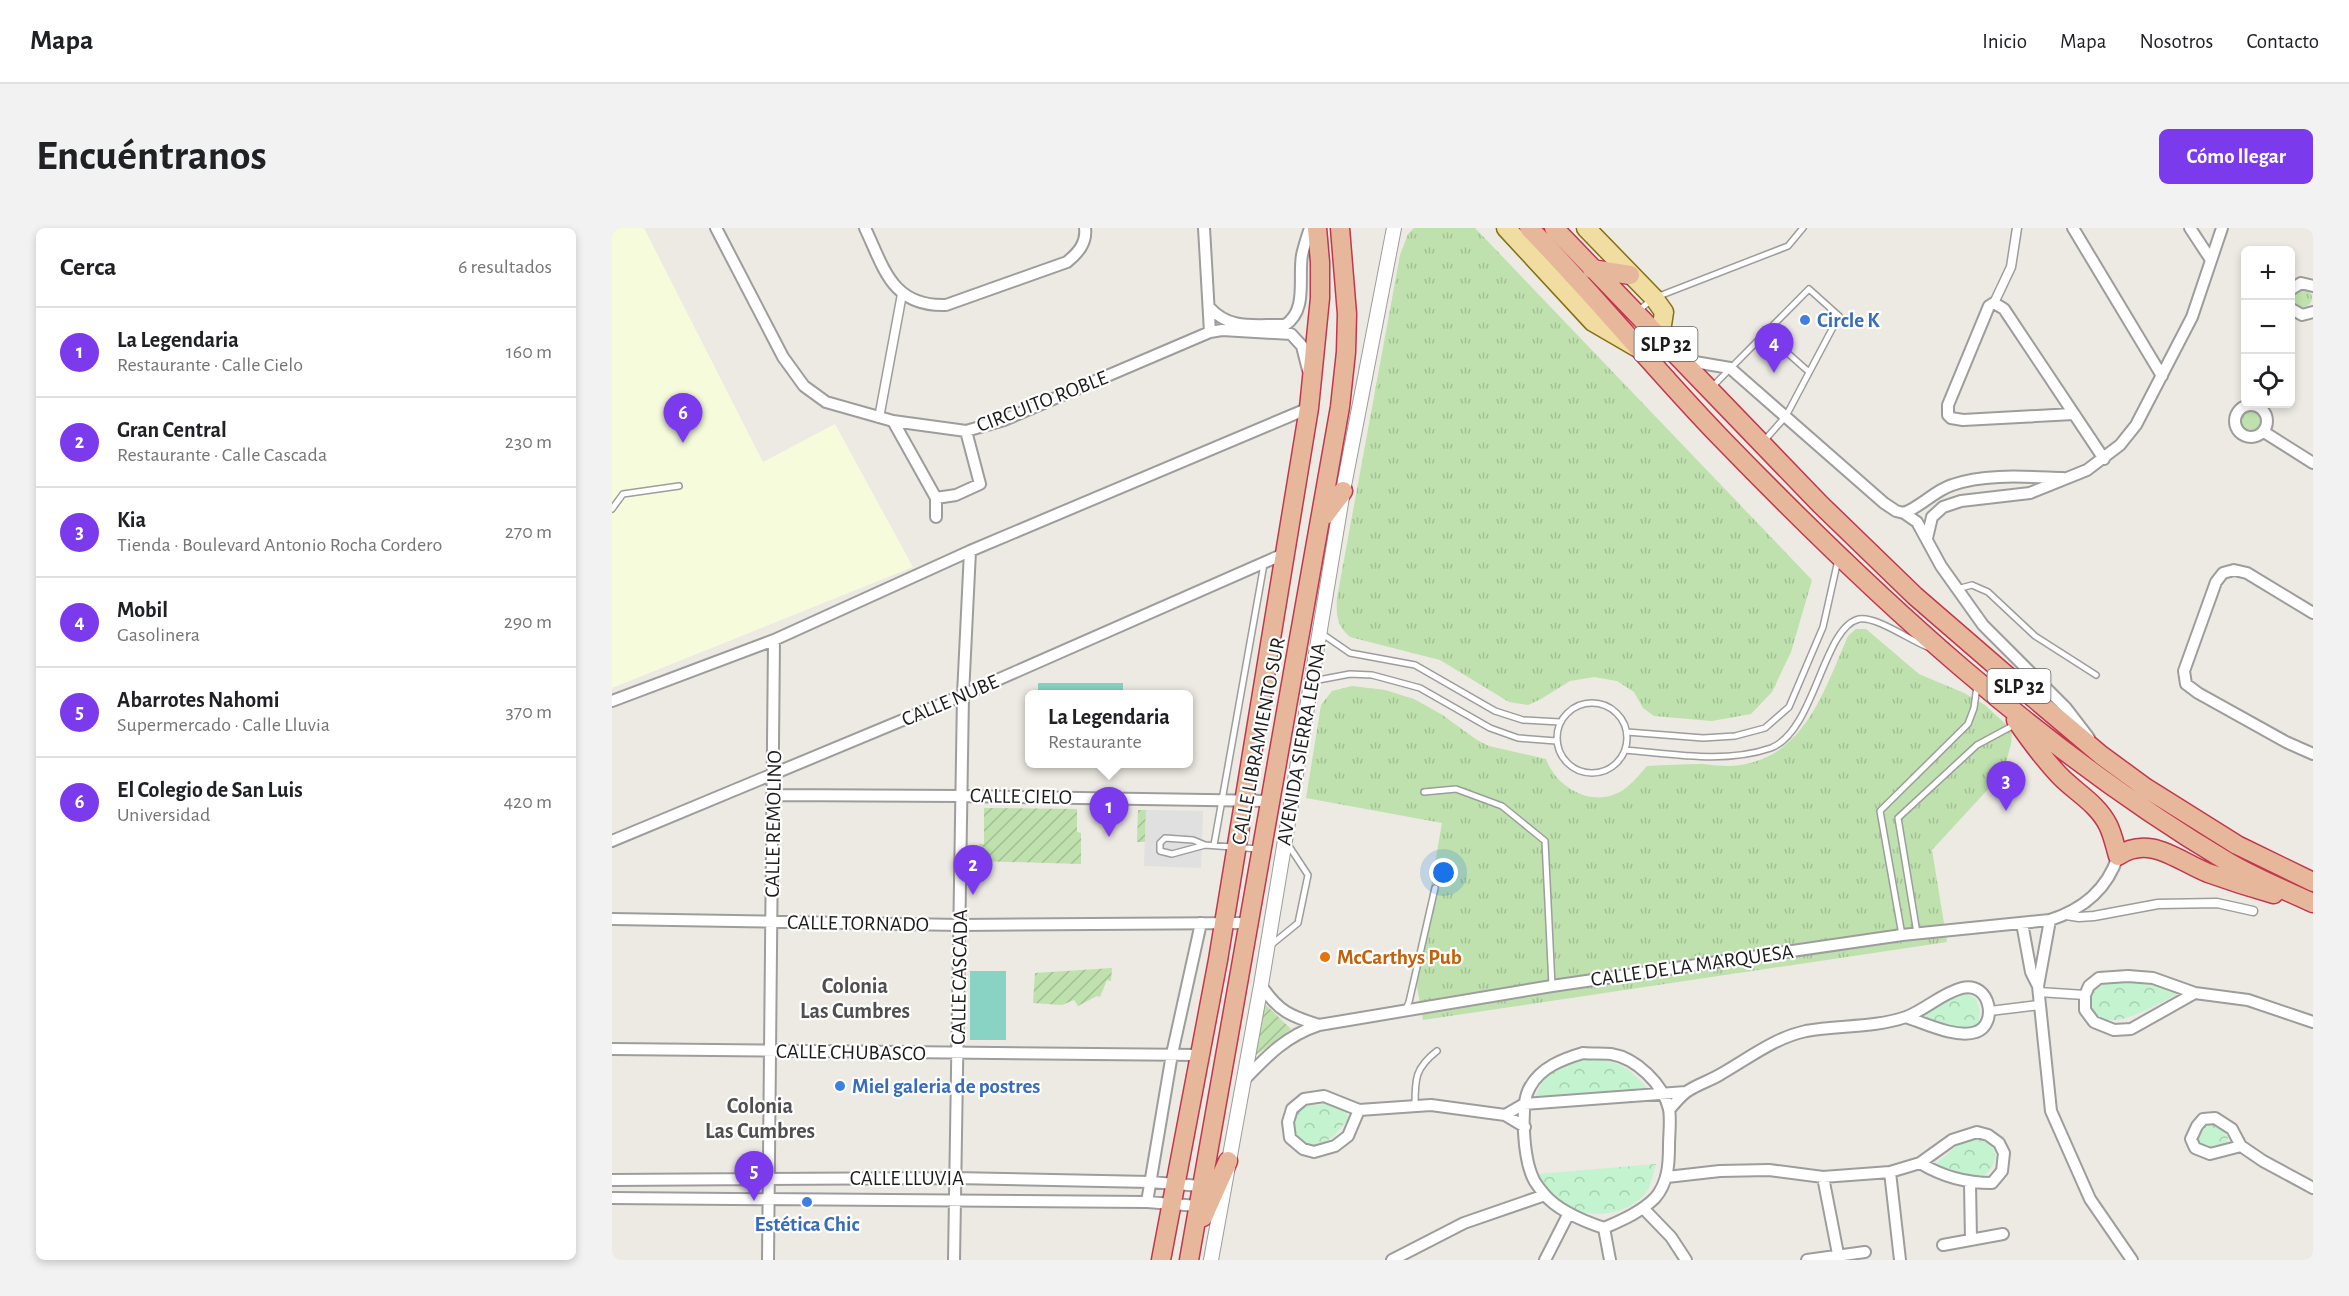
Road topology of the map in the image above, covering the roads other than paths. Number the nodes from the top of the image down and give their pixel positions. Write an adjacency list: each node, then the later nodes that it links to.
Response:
1 (716, 228): 45 (street, CIRCUITO ROBLE)
2 (865, 228): 24 (street)
3 (1085, 228): 24 (street)
4 (1204, 228): 27 (street)
5 (1310, 228): 31 (street)
6 (1317, 228): 40 (highway, CALLE LIBRAMIENTO SUR)
7 (1340, 228): 59 (highway, CALLE LIBRAMIENTO SUR)
8 (1394, 228): 54 (street, AVENIDA SIERRA LEONA)
9 (1506, 228): 35 (main road)
10 (1530, 228): 18 (highway, SLP 32)
11 (1554, 228): 18 (highway, SLP 32)
12 (1586, 228): 21 (main road)
13 (1803, 228): 25 (lane)
14 (2017, 228): 26 (street)
15 (2073, 228): 39 (street)
16 (2190, 228): 19 (street)
17 (2222, 228): 19 (street)
18 (1564, 251): 20 (highway, SLP 32); 35 (highway, SLP 32)
19 (2211, 260): 39 (street)
20 (1592, 269): 21 (highway); 30 (highway, SLP 32)
21 (1630, 275): 25 (main road)
22 (2313, 286): 23 (street)
23 (2295, 287)
24 (902, 294): 45 (street)
25 (1654, 298): 30 (lane); 34 (main road)
26 (1994, 303): 43 (street); 43 (street)
27 (1209, 306): 31 (street); 32 (street)
28 (2295, 311): 29 (street)
29 (2313, 312)
30 (1635, 313): 34 (highway, SLP 32)
31 (1285, 329): 32 (street, CIRCUITO ROBLE); 40 (street)
32 (1210, 332): 47 (street, CIRCUITO ROBLE)
33 (1765, 333): 37 (lane); 38 (lane); 38 (lane)
34 (1660, 338): 36 (highway, SLP 32)
35 (1640, 349): 63 (highway, SLP 32)
36 (1682, 360): 37 (street); 41 (highway, SLP 32)
37 (1730, 368): 41 (lane); 44 (street)
38 (1809, 372): 44 (lane)
39 (2162, 376): 50 (street)
40 (1312, 382): 42 (highway, CALLE LIBRAMIENTO SUR)
41 (1710, 389): 49 (highway, SLP 32)
42 (1309, 408): 61 (street); 62 (highway, CALLE LIBRAMIENTO SUR)
43 (2073, 414): 50 (street)
44 (1785, 416): 49 (lane); 57 (street)
45 (879, 418): 46 (street, CIRCUITO ROBLE)
46 (892, 421): 47 (street, CIRCUITO ROBLE); 55 (street)
47 (966, 431): 55 (street)
48 (2264, 432): 51 (street)
49 (1762, 443): 84 (highway, SLP 32)
50 (2104, 459): 52 (street)
51 (2313, 463)
52 (2071, 478): 57 (street); 60 (street)
53 (679, 486): 56 (lane)
54 (1343, 491): 59 (highway); 67 (street, AVENIDA SIERRA LEONA)
55 (936, 498): 58 (street)
56 (612, 509)
57 (1904, 513): 60 (street)
58 (936, 517)
59 (1322, 518): 91 (highway, CALLE LIBRAMIENTO SUR)
60 (1927, 538): 65 (street)
61 (970, 551): 68 (street); 75 (street, CALLE CASCADA)
62 (1286, 553): 64 (street, CALLE NUBE); 74 (highway, CALLE LIBRAMIENTO SUR)
63 (1839, 555): 69 (highway, SLP 32); 80 (lane)
64 (1265, 562): 73 (lane); 75 (street, CALLE NUBE)
65 (1957, 589): 70 (lane); 84 (street)
66 (2313, 613): 83 (street)
67 (1320, 632): 71 (street, AVENIDA SIERRA LEONA); 78 (lane)
68 (774, 640): 76 (street); 85 (street, CALLE REMOLINO)
69 (1946, 653): 72 (highway, SLP 32); 82 (lane)
70 (2096, 675)
71 (1312, 681): 81 (lane); 93 (street, AVENIDA SIERRA LEONA)
72 (1978, 681): 77 (highway, SLP 32); 113 (lane)
73 (1243, 682): 74 (lane); 89 (lane)
74 (1264, 684): 90 (highway, CALLE LIBRAMIENTO SUR)
75 (963, 695): 85 (street, CALLE NUBE); 88 (street, CALLE CASCADA)
76 (612, 701)
77 (2006, 706): 79 (highway); 101 (highway, SLP 32)
78 (1560, 722): 80 (lane); 81 (lane)
79 (2018, 723): 98 (highway); 112 (lane)
80 (1627, 732): 82 (lane)
81 (1556, 741): 82 (lane)
82 (1625, 750)
83 (2313, 754)
84 (2101, 755): 99 (highway, SLP 32)
85 (774, 774): 87 (street, CALLE REMOLINO); 92 (street, CALLE NUBE)
86 (1424, 792): 116 (lane)
87 (773, 795): 88 (street, CALLE CIELO); 106 (street, CALLE REMOLINO)
88 (962, 795): 89 (street, CALLE CIELO); 111 (street, CALLE CASCADA)
89 (1222, 800): 90 (street, CALLE CIELO); 95 (lane)
90 (1244, 800): 91 (street, CALLE CIELO); 96 (highway, CALLE LIBRAMIENTO SUR)
91 (1269, 801): 97 (highway, CALLE LIBRAMIENTO SUR)
92 (612, 841)
93 (1285, 841): 114 (street, AVENIDA SIERRA LEONA); 114 (lane)
94 (1205, 844): 94 (lane); 95 (lane)
95 (1214, 845): 96 (lane)
96 (1236, 847): 97 (lane); 108 (highway, CALLE LIBRAMIENTO SUR)
97 (1260, 849): 109 (highway, CALLE LIBRAMIENTO SUR)
98 (2118, 856): 101 (highway); 103 (street, CALLE DE LA MARQUESA)
99 (2313, 882)
100 (1435, 888): 122 (lane)
101 (2313, 904)
102 (2253, 911): 103 (street, CALLE DE LA MARQUESA)
103 (2066, 915): 105 (street, CALLE DE LA MARQUESA)
104 (612, 919): 106 (street, CALLE TORNADO)
105 (2050, 921): 110 (street, CALLE DE LA MARQUESA); 117 (street)
106 (772, 922): 111 (street, CALLE TORNADO); 127 (street, CALLE REMOLINO)
107 (1201, 922): 108 (street, CALLE TORNADO); 111 (street, CALLE TORNADO); 130 (street)
108 (1223, 922): 109 (street, CALLE TORNADO); 131 (highway, CALLE LIBRAMIENTO SUR)
109 (1247, 923): 153 (highway, CALLE LIBRAMIENTO SUR)
110 (2022, 923): 112 (street, CALLE DE LA MARQUESA); 117 (street)
111 (960, 925): 129 (street, CALLE CASCADA)
112 (1917, 933): 113 (street, CALLE DE LA MARQUESA)
113 (1902, 935): 116 (street, CALLE DE LA MARQUESA)
114 (1267, 948): 115 (street, AVENIDA SIERRA LEONA)
115 (1261, 986): 125 (street, CALLE DE LA MARQUESA); 132 (street, AVENIDA SIERRA LEONA)
116 (1552, 986): 122 (street, CALLE DE LA MARQUESA)
117 (2038, 989): 119 (street); 120 (street)
118 (2194, 993): 119 (street); 119 (street); 124 (street)
119 (2085, 995)
120 (2039, 1005): 121 (street); 182 (street)
121 (1990, 1011): 123 (street); 123 (street)
122 (1405, 1012): 125 (street, CALLE DE LA MARQUESA)
123 (1906, 1017): 133 (street)
124 (2313, 1022)
125 (1319, 1025): 132 (street, CALLE DE LA MARQUESA)
126 (612, 1049): 127 (street, CALLE CHUBASCO)
127 (770, 1051): 129 (street, CALLE CHUBASCO); 147 (street, CALLE REMOLINO)
128 (1437, 1051): 136 (lane)
129 (957, 1054): 130 (street, CALLE CHUBASCO); 148 (street, CALLE CASCADA)
130 (1172, 1054): 131 (street, CALLE CHUBASCO); 150 (street)
131 (1198, 1056): 151 (highway, CALLE LIBRAMIENTO SUR)
132 (1244, 1080): 142 (street, AVENIDA SIERRA LEONA)
133 (1686, 1092): 134 (street); 138 (street)
134 (1662, 1093): 135 (street); 135 (street); 138 (street)
135 (1524, 1104): 139 (street); 140 (street)
136 (1415, 1106): 137 (street); 139 (street)
137 (1359, 1110): 137 (street)
138 (1669, 1110): 145 (street)
139 (1506, 1115): 140 (street)
140 (1525, 1128): 155 (street)
141 (2241, 1146): 141 (street); 154 (street)
142 (1228, 1161): 167 (highway); 175 (street, AVENIDA SIERRA LEONA)
143 (1920, 1163): 144 (street); 152 (street); 152 (street)
144 (1890, 1172): 146 (street); 181 (street)
145 (1667, 1177): 146 (street); 162 (street)
146 (1823, 1177): 170 (street)
147 (769, 1178): 148 (street, CALLE LLUVIA); 149 (street, CALLE LLUVIA); 157 (street, CALLE REMOLINO)
148 (954, 1178): 150 (street, CALLE LLUVIA); 158 (street, CALLE CASCADA)
149 (612, 1180)
150 (1150, 1182): 151 (street, CALLE LLUVIA); 159 (street)
151 (1176, 1183): 153 (street, CALLE LLUVIA); 160 (highway, CALLE LIBRAMIENTO SUR)
152 (1970, 1183): 166 (street)
153 (1201, 1186): 161 (highway, CALLE LIBRAMIENTO SUR)
154 (2313, 1188)
155 (1545, 1196): 163 (street); 176 (street)
156 (612, 1198): 157 (street, CALLE LLUVIA)
157 (769, 1198): 158 (street, CALLE LLUVIA); 171 (street, CALLE REMOLINO)
158 (954, 1200): 159 (street, CALLE LLUVIA); 172 (street, CALLE CASCADA)
159 (1147, 1202): 160 (street, CALLE LLUVIA)
160 (1172, 1203): 161 (street, CALLE LLUVIA); 173 (highway, CALLE LIBRAMIENTO SUR)
161 (1198, 1206): 167 (highway, CALLE LIBRAMIENTO SUR)
162 (1643, 1208): 164 (street); 179 (street)
163 (1569, 1213): 164 (street); 177 (street)
164 (1604, 1228): 178 (street)
165 (2003, 1234): 166 (street)
166 (1971, 1240): 168 (street)
167 (1192, 1241): 174 (highway, CALLE LIBRAMIENTO SUR)
168 (1944, 1245)
169 (1865, 1252): 170 (street)
170 (1838, 1254): 180 (street)
171 (768, 1260)
172 (954, 1260)
173 (1161, 1260)
174 (1189, 1260)
175 (1211, 1260)
176 (1392, 1260)
177 (1545, 1260)
178 (1610, 1260)
179 (1686, 1260)
180 (1807, 1260)
181 (1900, 1260)
182 (2132, 1260)

